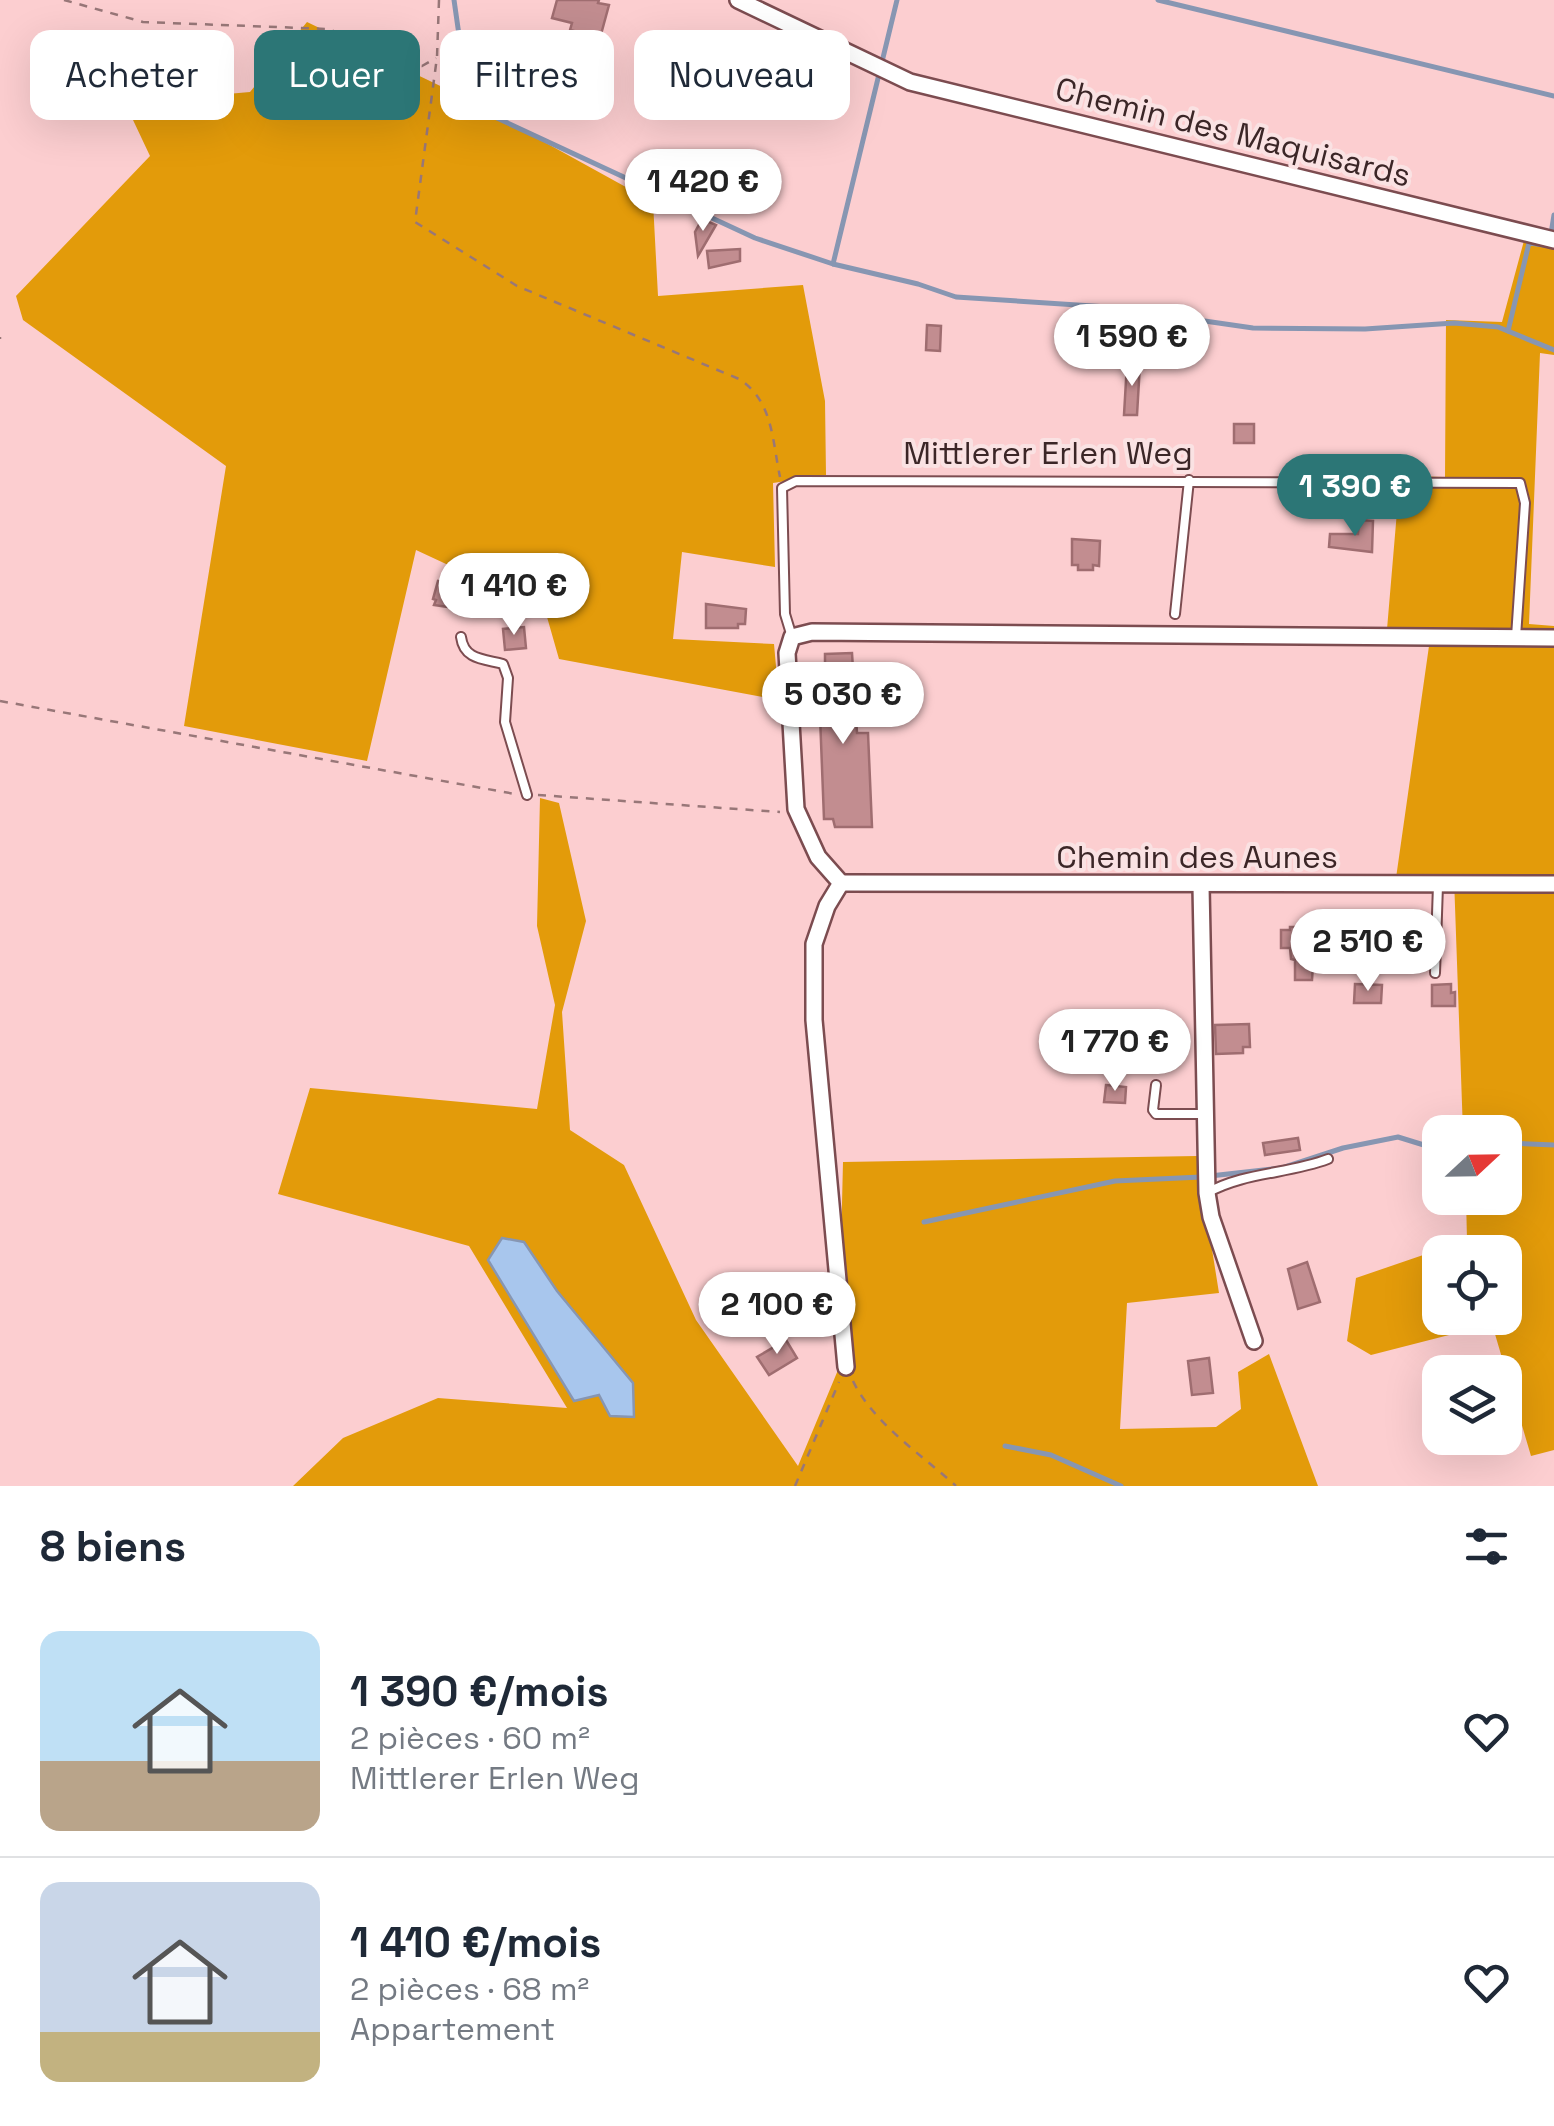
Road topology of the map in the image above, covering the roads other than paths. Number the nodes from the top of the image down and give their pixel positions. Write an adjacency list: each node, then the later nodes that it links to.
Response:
1 (738, 0): 2 (street, Chemin des Maquisards)
2 (1554, 240)
3 (1189, 480): 4 (lane); 6 (lane, Mittlerer Erlen Weg); 7 (lane, Mittlerer Erlen Weg)
4 (1175, 614)
5 (462, 638): 9 (lane)
6 (792, 638): 7 (street); 10 (street)
7 (1516, 638): 8 (street)
8 (1554, 638)
9 (528, 795)
10 (841, 883): 13 (street, Chemin des Aunes); 20 (street)
11 (1438, 884): 12 (street, Chemin des Aunes); 13 (street, Chemin des Aunes); 14 (lane)
12 (1554, 884)
13 (1201, 886): 16 (street)
14 (1435, 973)
15 (1156, 1085): 16 (lane)
16 (1206, 1114): 18 (street)
17 (1328, 1158): 18 (lane)
18 (1207, 1193): 19 (street)
19 (1254, 1341)
20 (846, 1367)

